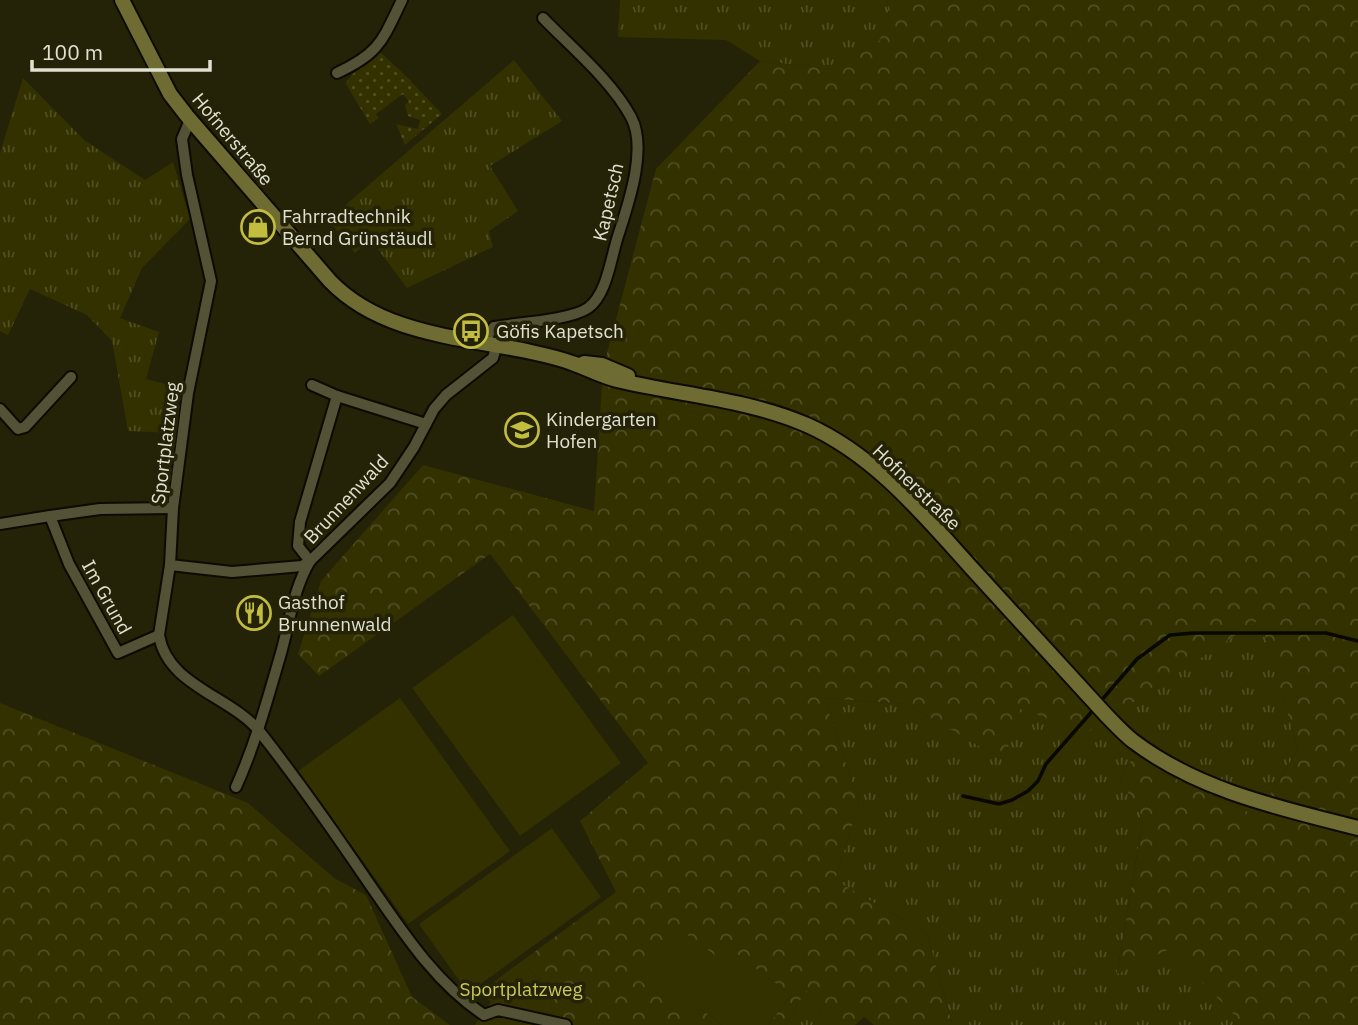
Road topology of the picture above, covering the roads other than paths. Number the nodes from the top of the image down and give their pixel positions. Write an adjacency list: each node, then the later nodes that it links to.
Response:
1 (122, 0): 5 (main road, Hofnerstraße)
2 (402, 0): 4 (street)
3 (543, 18): 6 (street, Kapetsch)
4 (337, 73)
5 (190, 120): 6 (main road, Hofnerstraße); 12 (street, Sportplatzweg)
6 (492, 343): 11 (street, Brunnenwald); 20 (main road, Hofnerstraße)
7 (71, 377): 10 (street)
8 (312, 385): 9 (street)
9 (337, 396): 11 (street); 15 (street, Brunnenwald)
10 (0, 409)
11 (426, 424): 15 (street, Brunnenwald)
12 (173, 508): 13 (street); 16 (street, Sportplatzweg)
13 (50, 516): 14 (street); 17 (street, Im Grund)
14 (0, 524)
15 (310, 561): 16 (street, Brunnenwald); 18 (street, Brunnenwald)
16 (170, 565): 17 (street, Sportplatzweg)
17 (159, 635): 18 (street)
18 (258, 729): 19 (street); 21 (street)
19 (236, 787)
20 (1358, 828)
21 (566, 1025)

